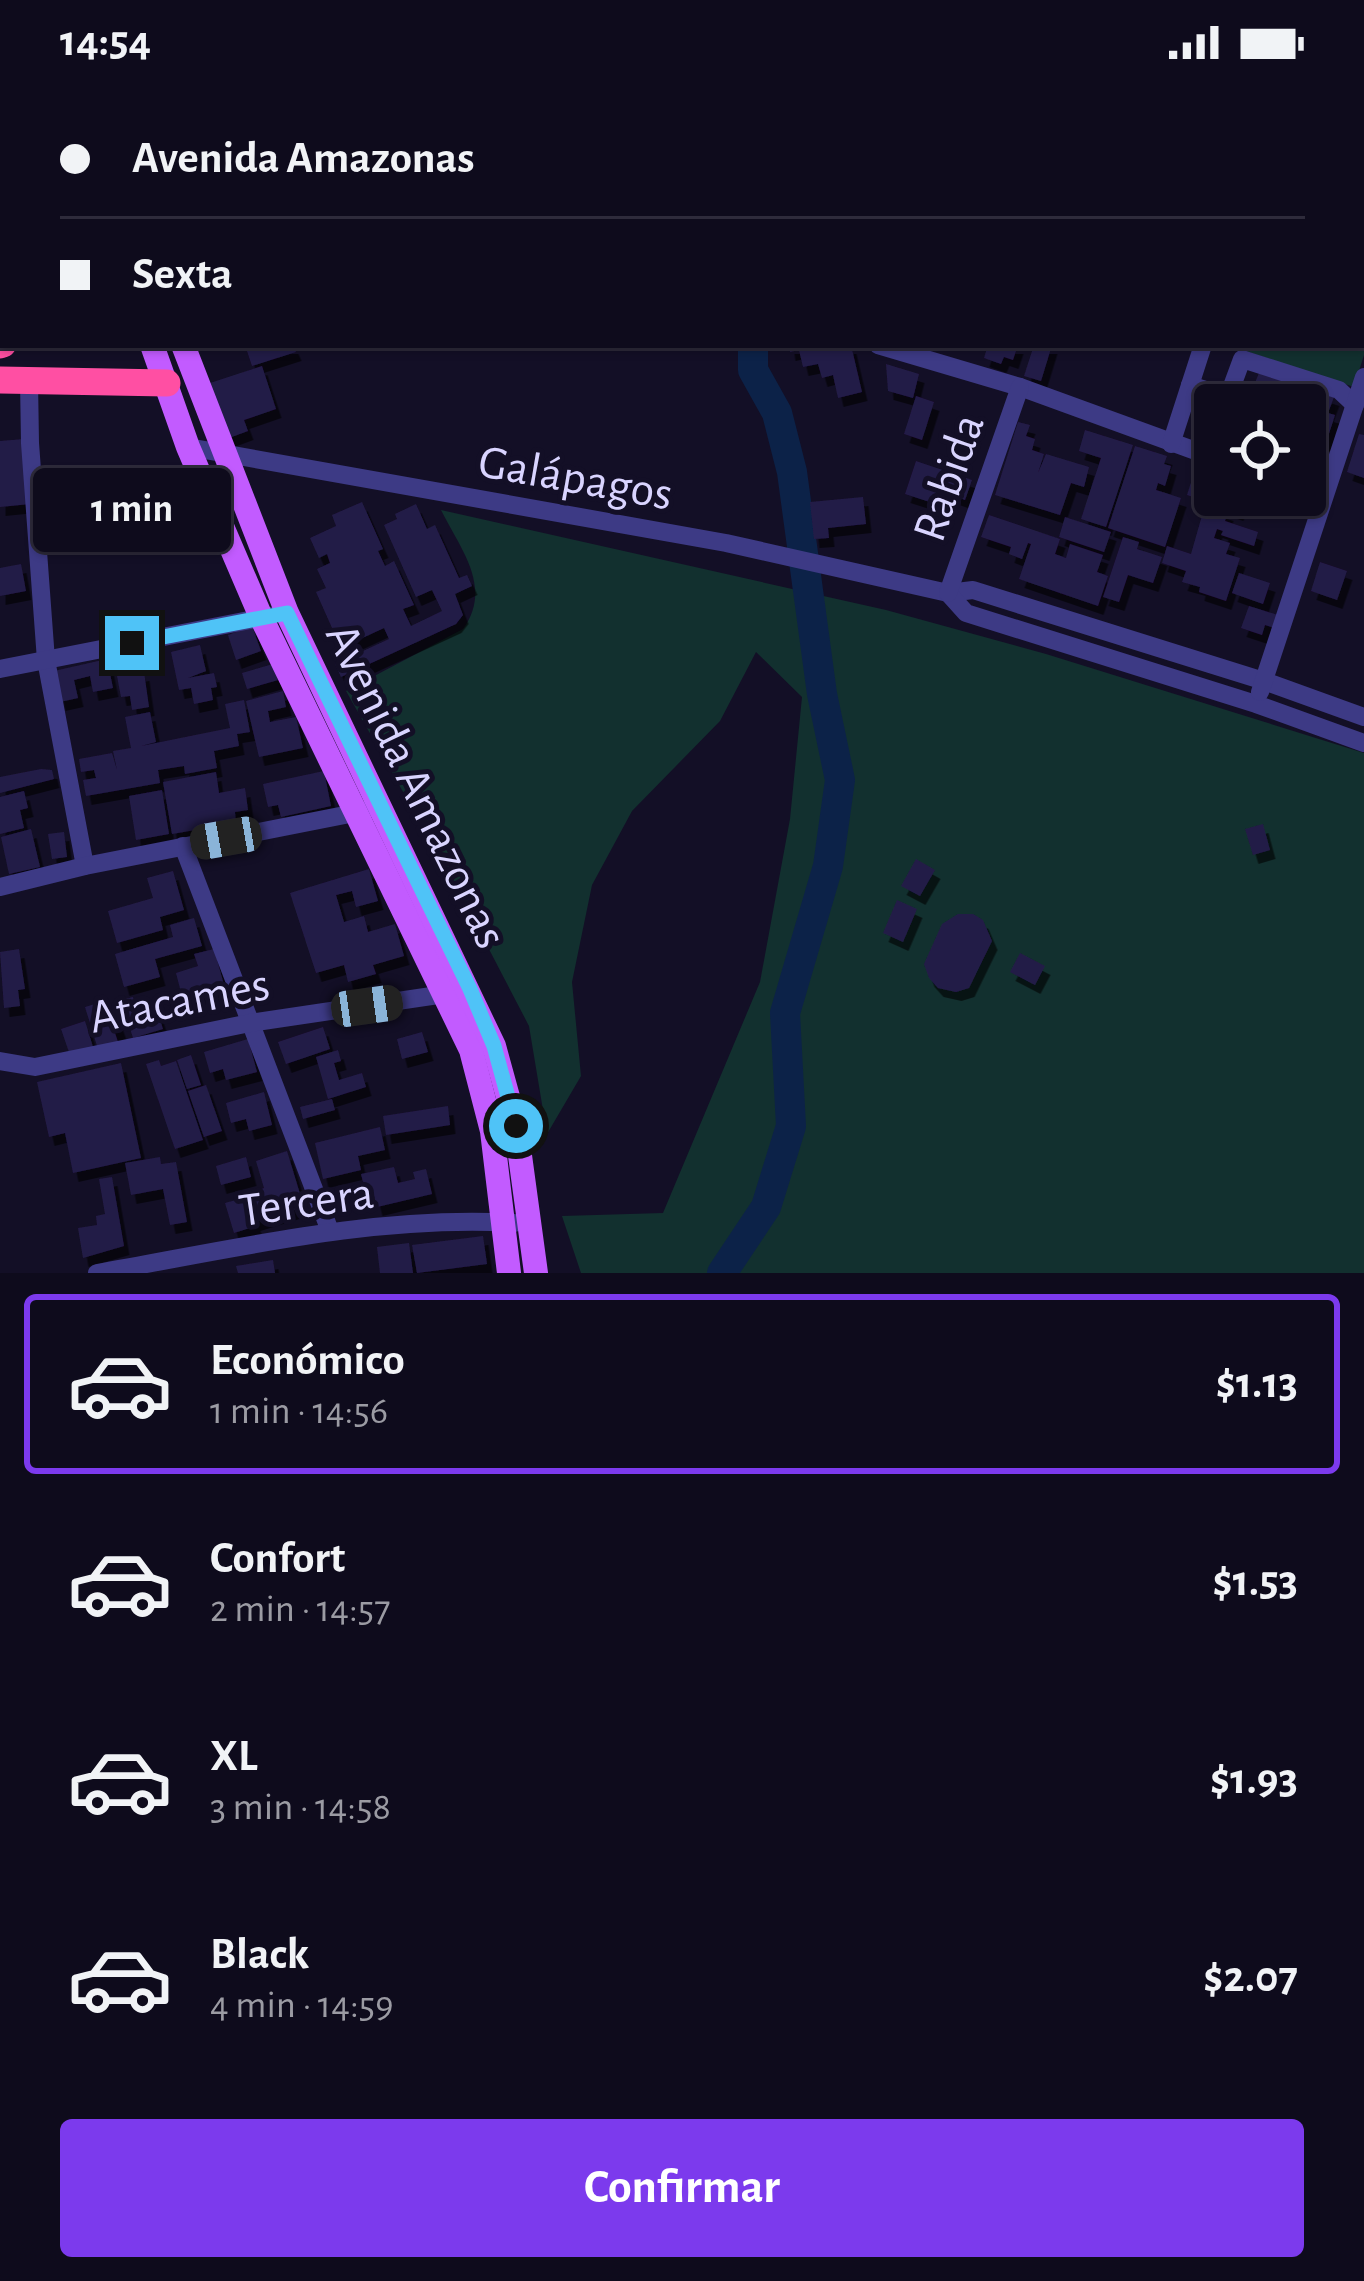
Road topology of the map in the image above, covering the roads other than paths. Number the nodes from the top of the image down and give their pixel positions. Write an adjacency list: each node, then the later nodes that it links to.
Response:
1 (153, 348): 8 (main road, Avenida Amazonas)
2 (184, 348): 14 (main road, Avenida Amazonas)
3 (888, 348): 10 (street)
4 (1202, 348): 9 (street)
5 (1364, 377): 11 (street)
6 (0, 380): 7 (highway)
7 (29, 381): 8 (highway); 20 (street)
8 (167, 383): 13 (main road, Avenida Amazonas)
9 (1190, 386): 11 (street); 12 (street)
10 (1021, 387): 12 (street); 17 (street, Rabida)
11 (1355, 405): 16 (street)
12 (1171, 444): 15 (street)
13 (188, 447): 14 (street, Galápagos); 19 (main road, Avenida Amazonas)
14 (223, 450): 17 (street, Galápagos); 18 (main road, Avenida Amazonas)
15 (1194, 451)
16 (1328, 493): 22 (street)
17 (948, 593): 22 (street, Galápagos); 23 (street, Galápagos)
18 (287, 613): 19 (street); 26 (main road, Avenida Amazonas)
19 (261, 617): 20 (street); 26 (main road, Avenida Amazonas)
20 (46, 660): 21 (street); 28 (street)
21 (0, 669)
22 (1264, 681): 23 (street); 24 (street, Galápagos)
23 (1256, 704): 25 (street, Galápagos)
24 (1364, 717)
25 (1364, 743)
26 (368, 809): 27 (street); 30 (main road, Avenida Amazonas); 34 (main road, Avenida Amazonas)
27 (183, 846): 28 (street); 31 (street)
28 (85, 866): 29 (street)
29 (0, 886)
30 (445, 994): 31 (street, Atacames); 33 (main road, Avenida Amazonas)
31 (250, 1023): 32 (street, Atacames); 35 (street)
32 (0, 1060)
33 (500, 1222): 34 (street, Tercera); 35 (street, Tercera); 37 (main road, Avenida Amazonas)
34 (528, 1223): 38 (main road, Avenida Amazonas)
35 (330, 1232): 36 (street, Tercera)
36 (97, 1273)
37 (509, 1273)
38 (536, 1273)

